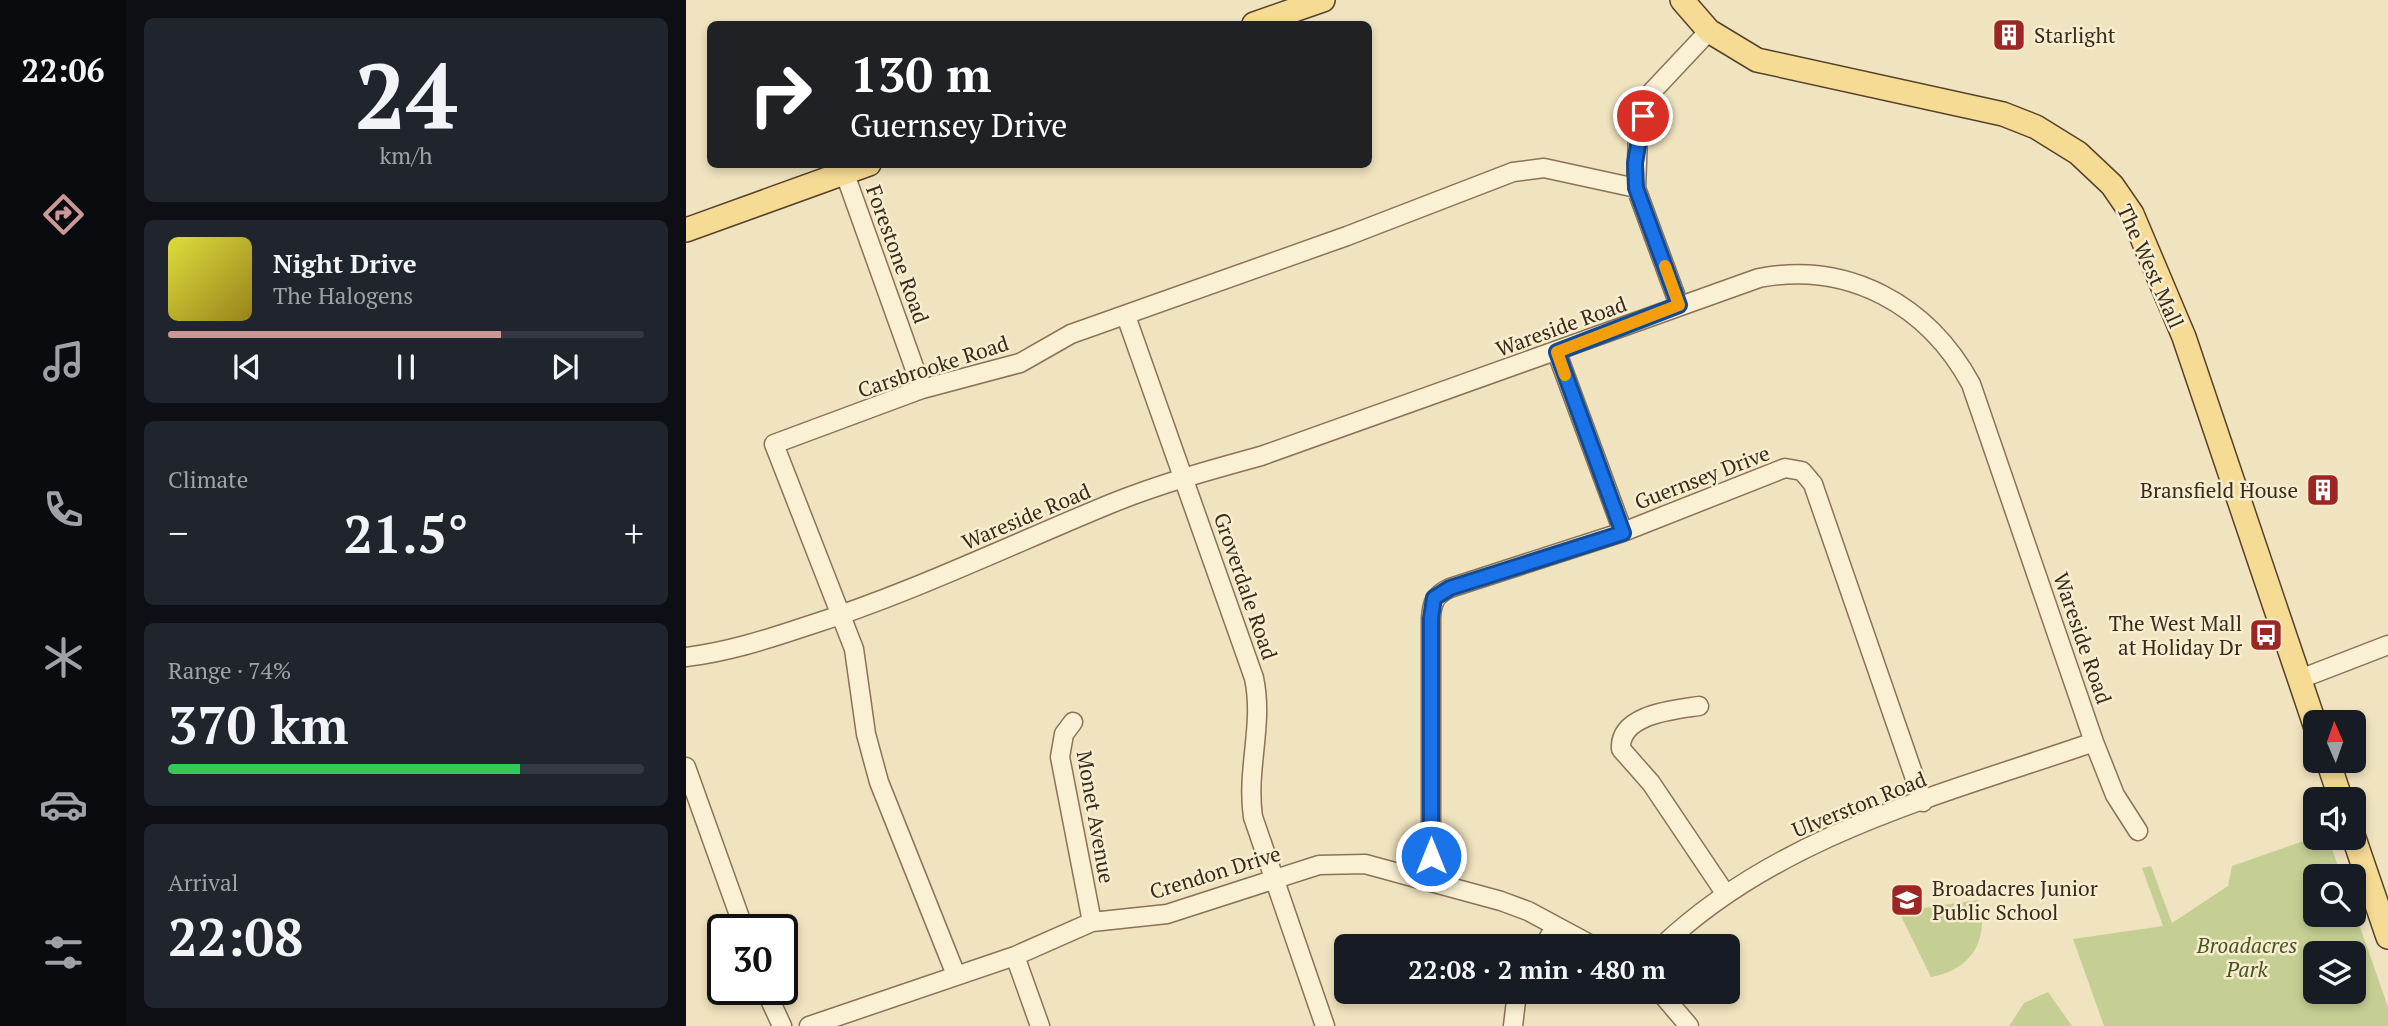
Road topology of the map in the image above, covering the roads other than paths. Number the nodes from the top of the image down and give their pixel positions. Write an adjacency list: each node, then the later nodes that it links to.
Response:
1 (1323, 0): 3 (main road)
2 (1682, 0): 4 (main road, The West Mall)
3 (1263, 21)
4 (1709, 31): 7 (street); 18 (main road, The West Mall)
5 (859, 168): 6 (main road)
6 (845, 174): 8 (main road); 12 (street, Forestone Road)
7 (1636, 188): 9 (street); 10 (street, Carsbrooke Road)
8 (686, 230)
9 (1679, 305): 11 (street, Wareside Road); 22 (street, Wareside Road)
10 (1126, 316): 12 (street, Carsbrooke Road); 13 (street, Groverdale Road)
11 (1557, 352): 13 (street, Wareside Road); 14 (street)
12 (922, 389): 15 (street, Carsbrooke Road)
13 (1183, 478): 15 (street, Wareside Road); 27 (street, Groverdale Road)
14 (1623, 533): 24 (street, Guernsey Drive); 28 (street, Guernsey Drive)
15 (842, 615): 17 (street, Wareside Road); 38 (street, Carsbrooke Road)
16 (2388, 645): 18 (street)
17 (686, 657)
18 (2300, 679): 20 (main road, The West Mall)
19 (1699, 706): 29 (street)
20 (2310, 710)
21 (1073, 722): 31 (street, Monet Avenue)
22 (2094, 743): 24 (street, Ulverston Road); 25 (street, Wareside Road)
23 (686, 767): 30 (street)
24 (1923, 802): 29 (street, Ulverston Road)
25 (2138, 831)
26 (2358, 850): 36 (main road)
27 (1275, 878): 28 (street, Crendon Drive); 31 (street, Crendon Drive); 45 (street, Groverdale Road)
28 (1425, 879): 32 (street, Crendon Drive)
29 (1725, 893): 35 (street, Ulverston Road)
30 (739, 914)
31 (1092, 922): 37 (street, Crendon Drive)
32 (1556, 926): 33 (street); 34 (street, Crendon Drive)
33 (1551, 934)
34 (1571, 934)
35 (1676, 934)
36 (2388, 937)
37 (1015, 956): 38 (street, Crendon Drive); 44 (street)
38 (956, 975): 43 (street, Crendon Drive)
39 (1516, 1004): 46 (street)
40 (1670, 1004): 47 (street)
41 (772, 1005): 42 (street)
42 (782, 1026)
43 (809, 1026)
44 (1040, 1026)
45 (1325, 1026)
46 (1513, 1026)
47 (1689, 1026)

